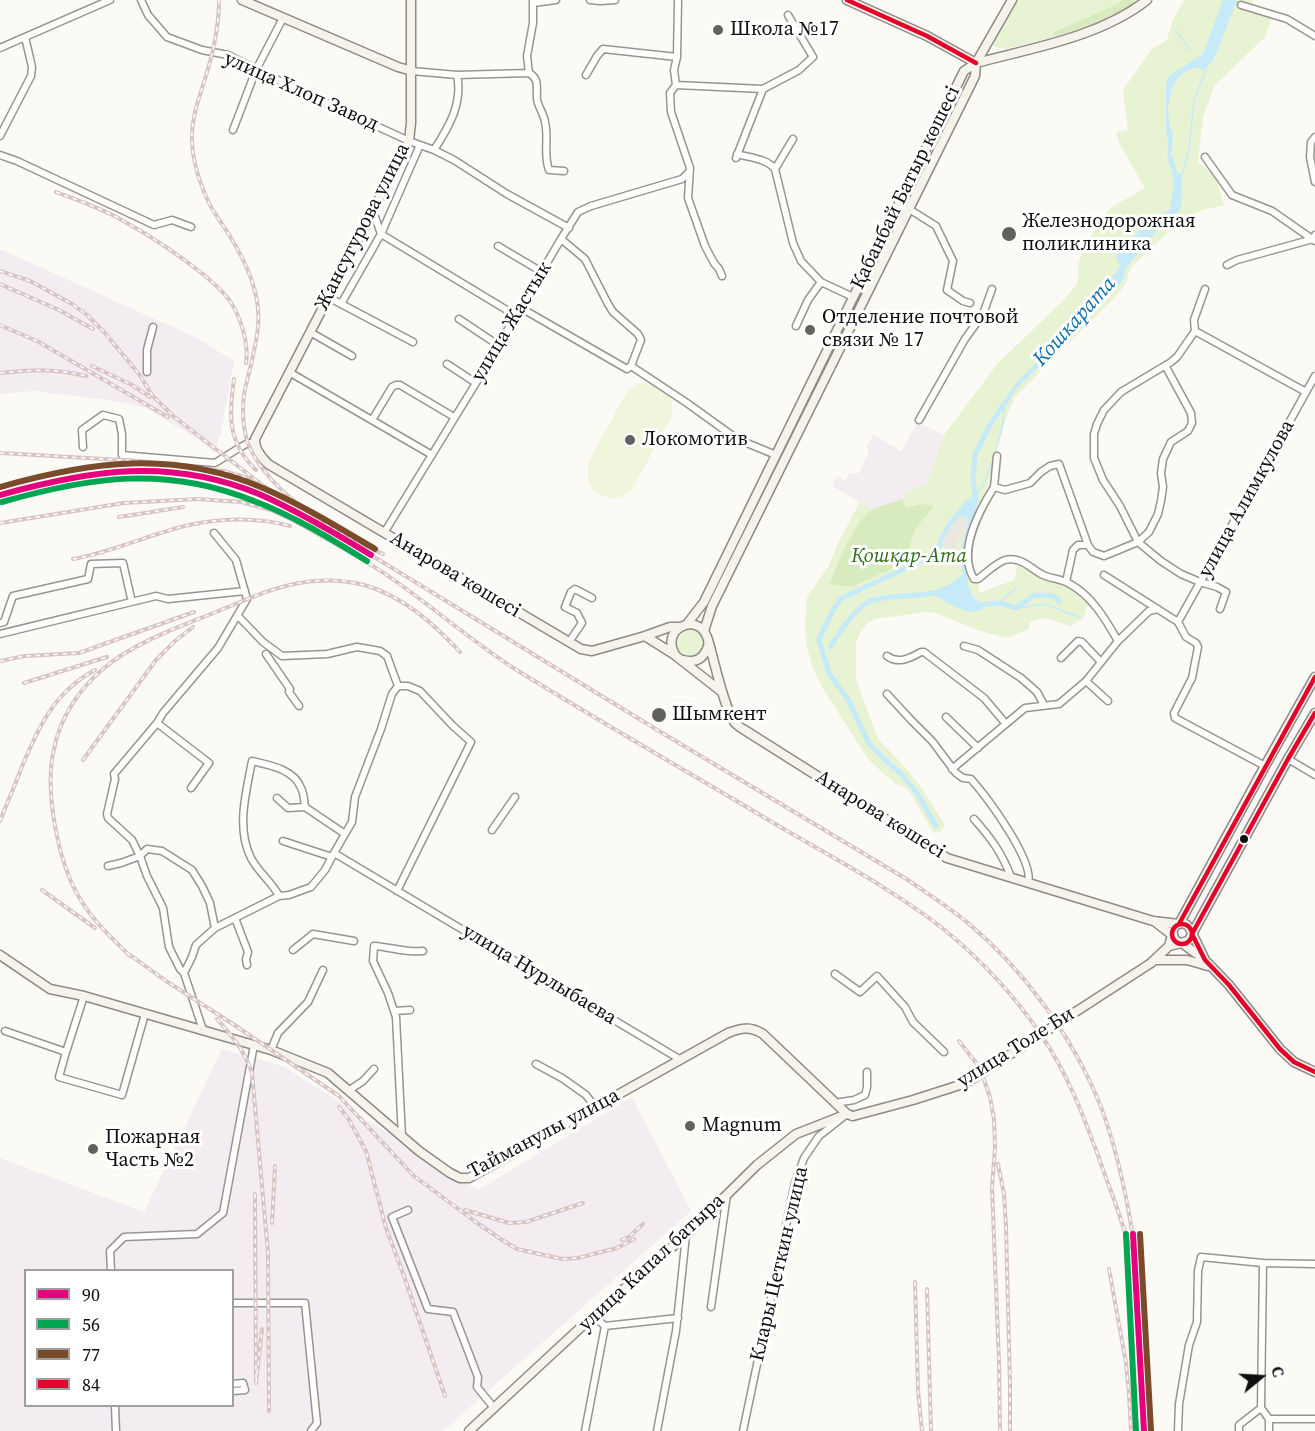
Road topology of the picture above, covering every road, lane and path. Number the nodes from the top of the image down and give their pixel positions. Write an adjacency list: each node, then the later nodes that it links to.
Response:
1 (110, 0): 17 (street)
2 (141, 0): 21 (street, улица Хлоп Завод)
3 (242, 0): 15 (main road)
4 (411, 0): 22 (main road, Жансугурова улица)
5 (556, 0): 12 (street)
6 (590, 0): 7 (street)
7 (615, 0)
8 (678, 0): 19 (street)
9 (847, 0): 20 (main road)
10 (1012, 0): 20 (main road)
11 (1147, 0): 20 (main road)
12 (533, 2): 23 (street)
13 (1241, 5): 16 (street)
14 (789, 15): 27 (street)
15 (283, 18): 21 (street); 22 (main road)
16 (1315, 36)
17 (25, 37): 18 (street); 29 (street)
18 (0, 48)
19 (677, 57): 25 (street); 26 (street)
20 (976, 63): 41 (main road, Қабанбай Батыр көшесі); 42 (main road, Қабанбай Батыр көшесі)
21 (256, 70): 28 (street); 32 (street, улица Хлоп Завод)
22 (412, 71): 24 (street); 32 (main road, Жансугурова улица)
23 (529, 73): 24 (street); 38 (street)
24 (457, 75): 34 (street)
25 (586, 75)
26 (676, 84): 27 (street); 39 (street)
27 (764, 89): 37 (street)
28 (233, 130)
29 (0, 136)
30 (1315, 137): 40 (street)
31 (793, 139): 37 (street)
32 (409, 141): 33 (street, улица Хлоп Завод); 43 (main road, Жансугурова улица)
33 (420, 145): 34 (street, улица Хлоп Завод); 46 (street)
34 (434, 150): 45 (street, улица Хлоп Завод)
35 (0, 155): 44 (street)
36 (1205, 157): 47 (street)
37 (775, 170): 53 (street)
38 (564, 171)
39 (688, 173): 45 (street, улица Жастык); 52 (street)
40 (1315, 182)
41 (899, 204): 42 (street); 57 (main road, Қабанбай Батыр көшесі)
42 (909, 209): 58 (street); 102 (main road, Қабанбай Батыр көшесі)
43 (372, 211): 46 (street); 56 (main road, Жансугурова улица)
44 (191, 227)
45 (569, 228): 48 (street, улица Жастык)
46 (381, 234): 59 (street); 60 (street)
47 (1314, 238): 50 (street)
48 (561, 240): 51 (street, улица Жастык); 70 (street)
49 (498, 246): 51 (street)
50 (1227, 264)
51 (542, 272): 60 (street, улица Жастык)
52 (722, 276)
53 (821, 282): 57 (street); 62 (street)
54 (992, 289): 79 (street)
55 (1205, 289): 64 (street)
56 (328, 297): 59 (street); 65 (main road, Жансугурова улица)
57 (853, 297): 83 (main road, Қабанбай Батыр көшесі)
58 (970, 303)
59 (341, 304): 66 (street)
60 (520, 308): 67 (street, улица Жастык); 70 (street)
61 (459, 319): 67 (street)
62 (796, 326)
63 (153, 327): 72 (street)
64 (1195, 331): 71 (street); 76 (street)
65 (310, 332): 68 (street); 73 (main road, Жансугурова улица)
66 (413, 342)
67 (498, 345): 75 (street, улица Жастык)
68 (352, 356)
69 (447, 364): 75 (street)
70 (631, 366): 83 (street)
71 (1166, 367): 88 (street); 88 (street)
72 (147, 372)
73 (289, 372): 78 (street); 80 (main road, Жансугурова улица)
74 (1315, 376): 76 (street, улица Алимкулова)
75 (476, 382): 77 (street, улица Жастык)
76 (1306, 392): 92 (street, улица Алимкулова)
77 (454, 417): 78 (street); 82 (street, улица Жастык)
78 (372, 420): 82 (street)
79 (919, 420)
80 (254, 441): 81 (street); 86 (main road, Анарова көшесі)
81 (83, 447)
82 (432, 454): 86 (street, улица Жастык)
83 (776, 455): 101 (main road, Қабанбай Батыр көшесі)
84 (997, 456): 85 (street)
85 (994, 487): 89 (street); 91 (street)
86 (384, 532): 108 (main road, Анарова көшесі)
87 (214, 533): 93 (street)
88 (1138, 542): 89 (street); 92 (street)
89 (1088, 544): 91 (street)
90 (1104, 575): 96 (street)
91 (1066, 582): 107 (street)
92 (1200, 582): 97 (street); 99 (street, улица Алимкулова)
93 (245, 591): 98 (street); 104 (street)
94 (131, 598): 100 (street)
95 (592, 598): 108 (street)
96 (1158, 609): 99 (street); 107 (street)
97 (1220, 609)
98 (238, 616): 111 (street); 128 (street)
99 (1179, 622): 133 (street)
100 (0, 623)
101 (683, 626): 102 (main road); 103 (main road, Анарова көшесі); 113 (main road)
102 (704, 631): 106 (main road)
103 (656, 632): 105 (main road, Анарова көшесі); 109 (main road)
104 (0, 634)
105 (645, 636): 108 (main road, Анарова көшесі); 109 (main road)
106 (708, 640): 113 (main road); 116 (main road, Анарова көшесі)
107 (1118, 641): 115 (street)
108 (569, 642)
109 (655, 642): 113 (main road)
110 (964, 646): 124 (street)
111 (273, 649): 120 (street); 125 (street)
112 (886, 656): 129 (street)
113 (679, 658): 117 (main road)
114 (1060, 658): 115 (street)
115 (1101, 662): 119 (street)
116 (716, 666): 117 (main road); 121 (main road, Анарова көшесі)
117 (703, 676): 121 (main road)
118 (1315, 677): 131 (main road)
119 (1086, 681): 123 (street); 124 (street)
120 (398, 686): 142 (street); 149 (street)
121 (723, 692): 147 (main road, Анарова көшесі)
122 (887, 694): 134 (street)
123 (1108, 700)
124 (1044, 705): 129 (street)
125 (299, 706)
126 (1315, 713): 132 (main road)
127 (946, 717): 130 (street)
128 (158, 723): 136 (street); 145 (street)
129 (1006, 724): 130 (street)
130 (978, 748): 134 (street)
131 (1273, 752): 132 (main road); 133 (main road)
132 (1288, 759): 135 (street); 155 (main road)
133 (1265, 765): 153 (main road)
134 (952, 769): 148 (street)
135 (1315, 775)
136 (191, 788)
137 (515, 797): 141 (street)
138 (278, 798): 139 (street)
139 (306, 807): 142 (street); 150 (street)
140 (974, 819): 147 (street)
141 (492, 830)
142 (345, 834): 144 (street)
143 (283, 842): 144 (street, улица Нурлыбаева)
144 (333, 855): 149 (street, улица Нурлыбаева); 150 (street)
145 (140, 856): 146 (street); 154 (street); 167 (street)
146 (108, 866)
147 (1011, 878): 148 (main road, Анарова көшесі)
148 (1028, 883): 152 (main road, Анарова көшесі)
149 (397, 891): 179 (street, улица Нурлыбаева)
150 (279, 896): 151 (street)
151 (235, 918): 154 (street); 165 (street)
152 (1153, 921): 153 (main road); 156 (main road)
153 (1179, 924): 155 (main road); 156 (main road)
154 (215, 928): 167 (street)
155 (1192, 934): 158 (main road); 164 (main road)
156 (1172, 935): 158 (main road); 159 (main road, улица Толе Би)
157 (354, 941): 160 (street)
158 (1182, 944): 159 (main road); 164 (main road)
159 (1169, 946): 163 (main road, улица Толе Би)
160 (293, 950)
161 (423, 951): 171 (street)
162 (0, 955): 169 (main road, Тайманулы улица)
163 (1153, 961): 164 (main road); 187 (main road, улица Толе Би, bridge)
164 (1208, 964): 183 (main road)
165 (247, 965)
166 (323, 970): 176 (street)
167 (184, 973): 173 (street)
168 (835, 974): 178 (street)
169 (84, 996): 172 (main road, Тайманулы улица); 177 (street)
170 (410, 1010): 171 (street)
171 (394, 1011): 188 (street)
172 (145, 1014): 173 (main road, Тайманулы улица); 177 (street)
173 (203, 1030): 175 (main road, Тайманулы улица)
174 (5, 1031): 177 (street)
175 (254, 1045): 176 (main road, Тайманулы улица); 194 (street)
176 (271, 1050): 184 (main road, Тайманулы улица)
177 (66, 1052)
178 (944, 1052)
179 (681, 1060): 185 (main road, Тайманулы улица); 186 (main road, Тайманулы улица)
180 (536, 1064): 186 (street)
181 (374, 1069): 184 (street)
182 (867, 1072): 185 (street)
183 (1315, 1072)
184 (348, 1091): 188 (main road, Тайманулы улица)
185 (835, 1103): 187 (main road, Тайманулы улица)
186 (595, 1107): 188 (main road, Тайманулы улица)
187 (850, 1115): 189 (main road, улица Капал батыра); 212 (street, Клары Цеткин улица)
188 (402, 1137)
189 (727, 1194): 191 (main road, улица Капал батыра); 196 (street)
190 (408, 1210): 203 (street)
191 (686, 1235): 197 (main road, улица Капал батыра); 198 (street)
192 (1263, 1263): 193 (street); 204 (street); 213 (street)
193 (1315, 1264)
194 (111, 1269)
195 (234, 1303): 208 (street)
196 (711, 1307)
197 (593, 1316): 199 (street); 203 (main road, улица Капал батыра)
198 (678, 1318): 199 (street); 211 (street)
199 (605, 1326): 210 (street)
200 (234, 1384): 201 (street)
201 (234, 1391)
202 (116, 1407): 207 (street)
203 (494, 1408): 209 (main road, улица Капал батыра)
204 (1261, 1408): 205 (street); 214 (street)
205 (1269, 1419): 206 (street); 215 (street)
206 (1315, 1419)
207 (116, 1431)
208 (311, 1431)
209 (469, 1431)
210 (585, 1431)
211 (657, 1431)
212 (743, 1431)
213 (1178, 1431)
214 (1239, 1431)
215 (1269, 1431)

